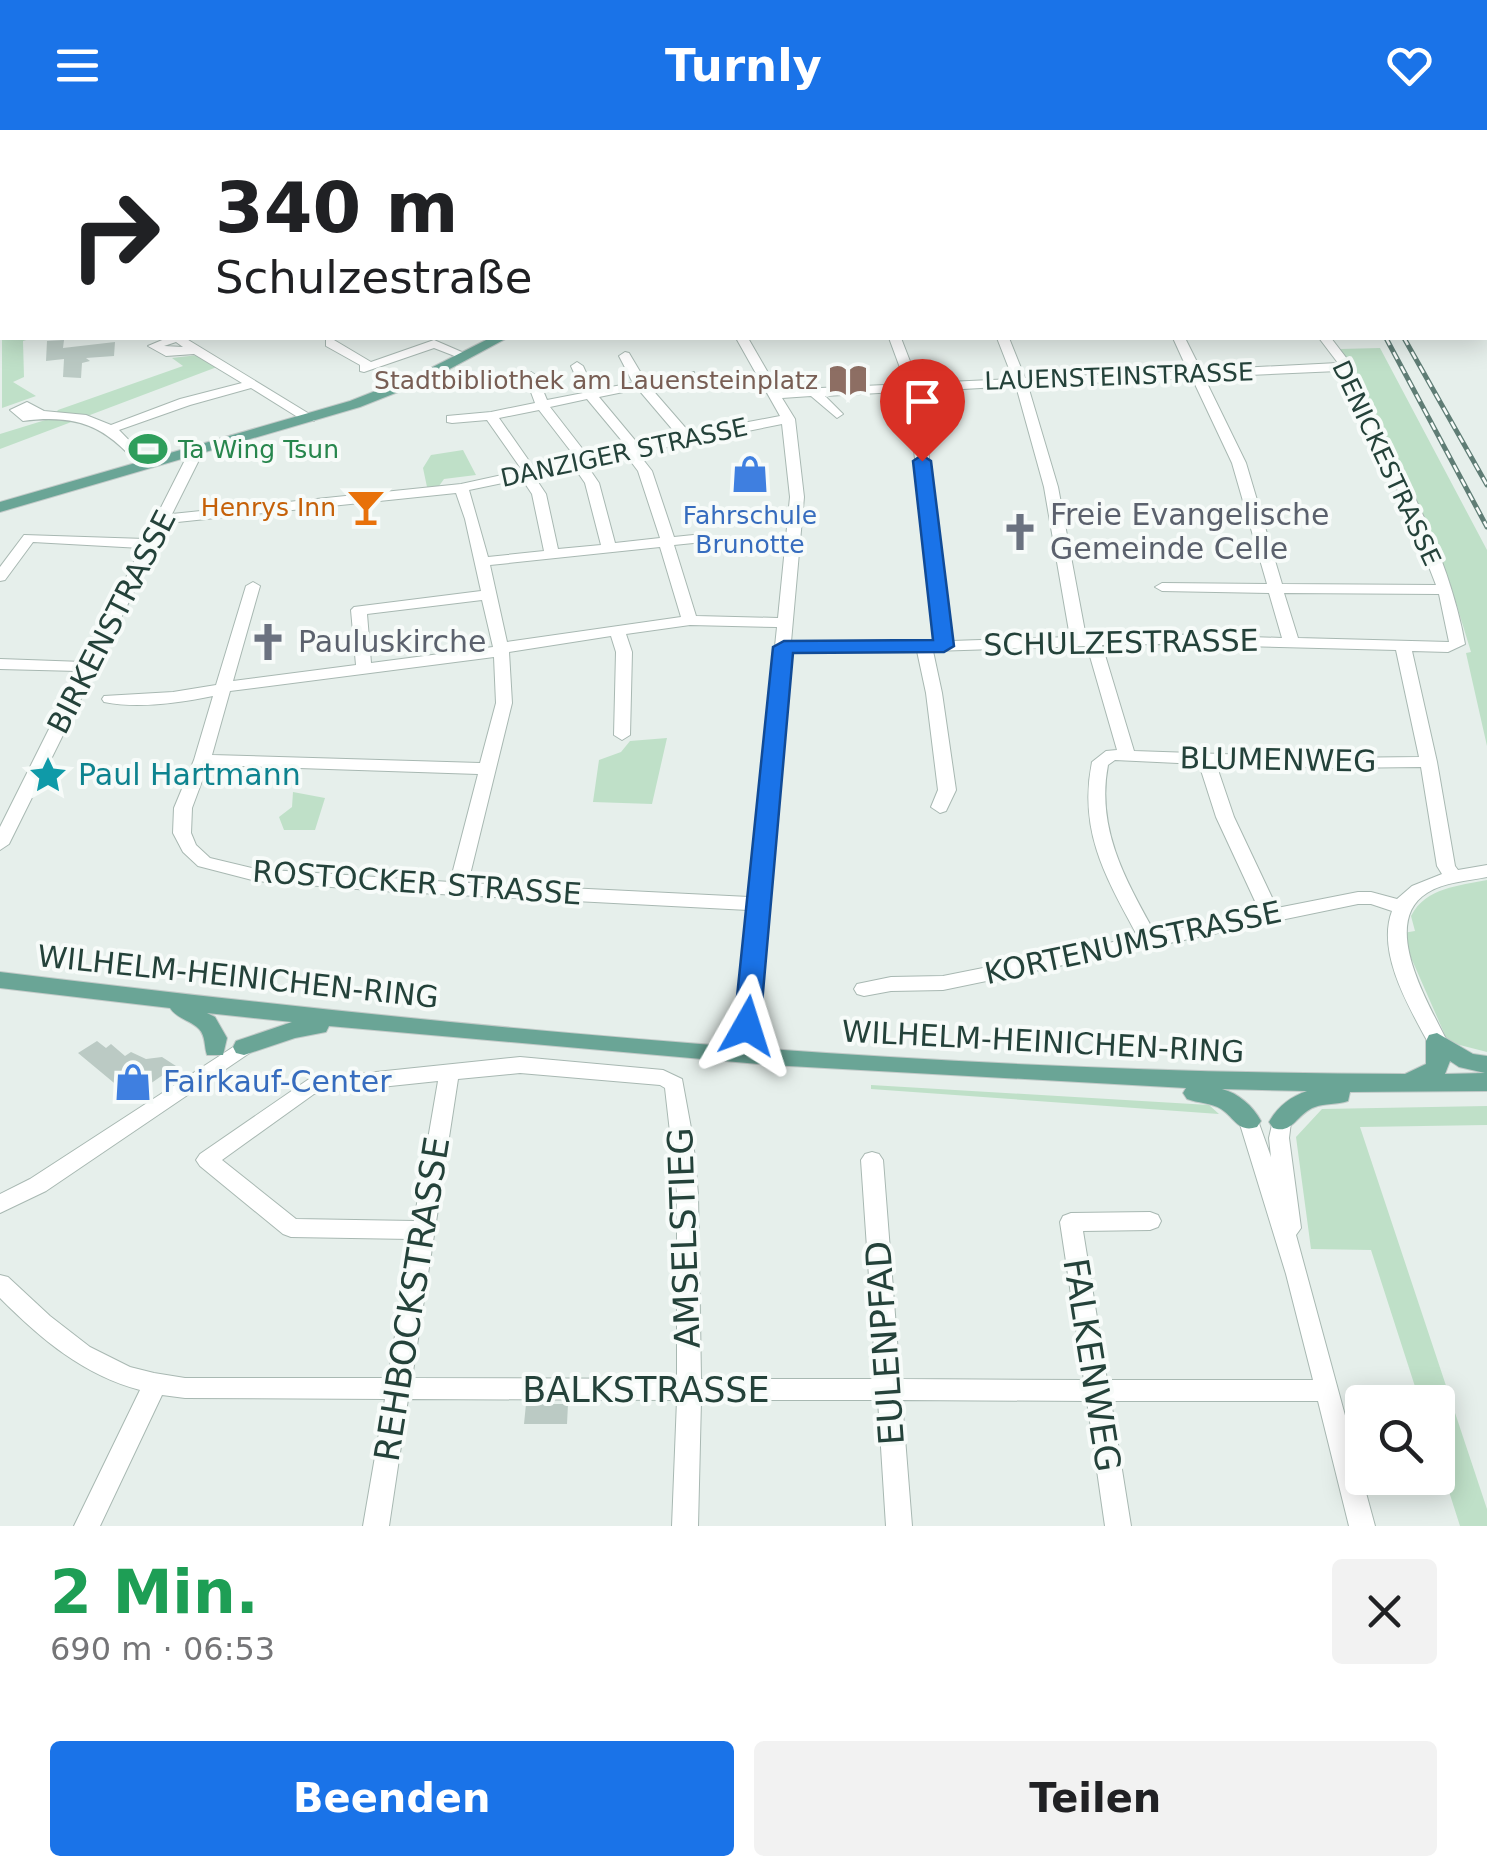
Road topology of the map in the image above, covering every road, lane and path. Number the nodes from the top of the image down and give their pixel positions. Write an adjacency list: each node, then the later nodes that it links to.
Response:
1 (496, 340): 10 (main road)
2 (743, 340): 23 (street)
3 (897, 340): 20 (street)
4 (1004, 340): 17 (street)
5 (1181, 340): 14 (street)
6 (1327, 340): 12 (street, DENICKESTRASSE)
7 (441, 341): 8 (street); 10 (street)
8 (330, 344)
9 (196, 350): 18 (street)
10 (464, 356): 30 (main road)
11 (625, 356): 19 (street)
12 (1343, 365): 14 (street, LAUENSTEINSTRASSE); 53 (street, DENICKESTRASSE)
13 (577, 366): 24 (street)
14 (1199, 373): 17 (street, LAUENSTEINSTRASSE); 52 (street)
15 (690, 374): 19 (street)
16 (531, 376): 25 (street)
17 (1022, 381): 20 (street, LAUENSTEINSTRASSE); 58 (street)
18 (253, 384): 30 (street); 33 (street)
19 (640, 385): 24 (street); 34 (street)
20 (917, 385): 21 (street, LAUENSTEINSTRASSE); 26 (street)
21 (896, 386): 22 (street, LAUENSTEINSTRASSE); 26 (street)
22 (813, 391): 23 (street, LAUENSTEINSTRASSE); 27 (street)
23 (776, 394): 32 (street)
24 (591, 395): 25 (street); 35 (street)
25 (542, 405): 29 (street); 37 (street)
26 (908, 411): 61 (street)
27 (836, 414)
28 (38, 415): 33 (street)
29 (491, 416): 31 (street); 39 (street)
30 (309, 418): 36 (main road)
31 (452, 419)
32 (788, 420): 34 (street, DANZIGER STRASSE); 56 (street)
33 (108, 430): 38 (street)
34 (687, 438): 35 (street, DANZIGER STRASSE)
35 (633, 450): 37 (street, DANZIGER STRASSE); 44 (street)
36 (189, 452): 38 (main road); 42 (street, BIRKENSTRASSE)
37 (581, 461): 39 (street, DANZIGER STRASSE); 46 (street)
38 (145, 464): 41 (main road)
39 (528, 473): 40 (street, DANZIGER STRASSE); 47 (street)
40 (460, 488): 42 (street, DANZIGER STRASSE); 48 (street)
41 (0, 507)
42 (165, 519): 45 (street, BIRKENSTRASSE)
43 (703, 538): 44 (street)
44 (667, 542): 46 (street); 55 (street)
45 (151, 544): 49 (street); 67 (street, BIRKENSTRASSE)
46 (610, 548): 47 (street)
47 (552, 554): 48 (street)
48 (481, 562): 54 (street)
49 (0, 577)
50 (253, 586): 69 (street, ROSTOCKER STRASSE)
51 (1162, 587): 52 (street, DENICKESTRASSE)
52 (1277, 587): 53 (street, DENICKESTRASSE); 59 (street)
53 (1446, 590): 60 (street, DENICKESTRASSE)
54 (488, 595): 65 (street); 68 (street)
55 (690, 620): 56 (street); 57 (street)
56 (785, 623): 63 (street)
57 (618, 633): 65 (street); 71 (street)
58 (1086, 642): 59 (street, SCHULZESTRASSE); 61 (street, SCHULZESTRASSE); 72 (street)
59 (1290, 642): 62 (street, SCHULZESTRASSE)
60 (1457, 644): 62 (street, SCHULZESTRASSE)
61 (944, 646): 64 (street, SCHULZESTRASSE)
62 (1402, 646): 75 (street)
63 (784, 647): 64 (street, SCHULZESTRASSE); 82 (street)
64 (924, 647): 77 (street)
65 (501, 650): 68 (street); 76 (street)
66 (0, 664): 67 (street)
67 (90, 666): 78 (street, BIRKENSTRASSE)
68 (364, 669): 69 (street)
69 (224, 689): 70 (street); 74 (street, ROSTOCKER STRASSE)
70 (110, 700)
71 (622, 735)
72 (1127, 756): 73 (street, BLUMENWEG); 85 (street)
73 (1206, 759): 75 (street, BLUMENWEG); 84 (street)
74 (202, 760): 76 (street); 81 (street, ROSTOCKER STRASSE)
75 (1430, 762): 80 (street)
76 (487, 769): 81 (street)
77 (940, 807)
78 (0, 844)
79 (1487, 871): 80 (street)
80 (1454, 878): 83 (street)
81 (458, 888): 82 (street, ROSTOCKER STRASSE)
82 (760, 904): 94 (street)
83 (1401, 907): 84 (street, KORTENUMSTRASSE); 91 (street)
84 (1271, 915): 85 (street, KORTENUMSTRASSE)
85 (1149, 940): 87 (street, KORTENUMSTRASSE)
86 (0, 980): 88 (main road, WILHELM-HEINICHEN-RING)
87 (864, 990)
88 (166, 1003): 89 (main road, WILHELM-HEINICHEN-RING); 93 (main road)
89 (254, 1015): 90 (main road, WILHELM-HEINICHEN-RING); 92 (main road); 93 (main road)
90 (355, 1023): 92 (main road); 94 (main road, WILHELM-HEINICHEN-RING)
91 (1437, 1041): 95 (main road); 99 (main road)
92 (244, 1047): 100 (street)
93 (214, 1048): 100 (street)
94 (743, 1055): 97 (main road, WILHELM-HEINICHEN-RING)
95 (1487, 1065)
96 (449, 1073): 106 (street, REHBOCKSTRASSE); 106 (street); 111 (street, AMSELSTIEG)
97 (1155, 1082): 99 (main road, WILHELM-HEINICHEN-RING); 101 (main road)
98 (1487, 1082): 99 (main road, WILHELM-HEINICHEN-RING)
99 (1388, 1084): 102 (main road)
100 (181, 1088): 104 (street)
101 (1248, 1121): 107 (street)
102 (1282, 1122): 107 (street)
103 (872, 1160): 112 (street, EULENPFAD)
104 (0, 1203)
105 (1150, 1221): 113 (street, FALKENWEG)
106 (422, 1230): 110 (street, REHBOCKSTRASSE)
107 (1295, 1269): 114 (street)
108 (0, 1284): 109 (street, BALKSTRASSE)
109 (154, 1386): 110 (street, BALKSTRASSE); 115 (street)
110 (397, 1388): 111 (street, BALKSTRASSE); 116 (street, REHBOCKSTRASSE)
111 (688, 1390): 112 (street, BALKSTRASSE); 117 (street, AMSELSTIEG)
112 (889, 1391): 113 (street, BALKSTRASSE); 118 (street, EULENPFAD)
113 (1097, 1391): 114 (street, BALKSTRASSE); 119 (street, FALKENWEG)
114 (1327, 1391): 120 (street)
115 (88, 1526)
116 (376, 1526)
117 (684, 1526)
118 (899, 1526)
119 (1118, 1526)
120 (1362, 1526)

